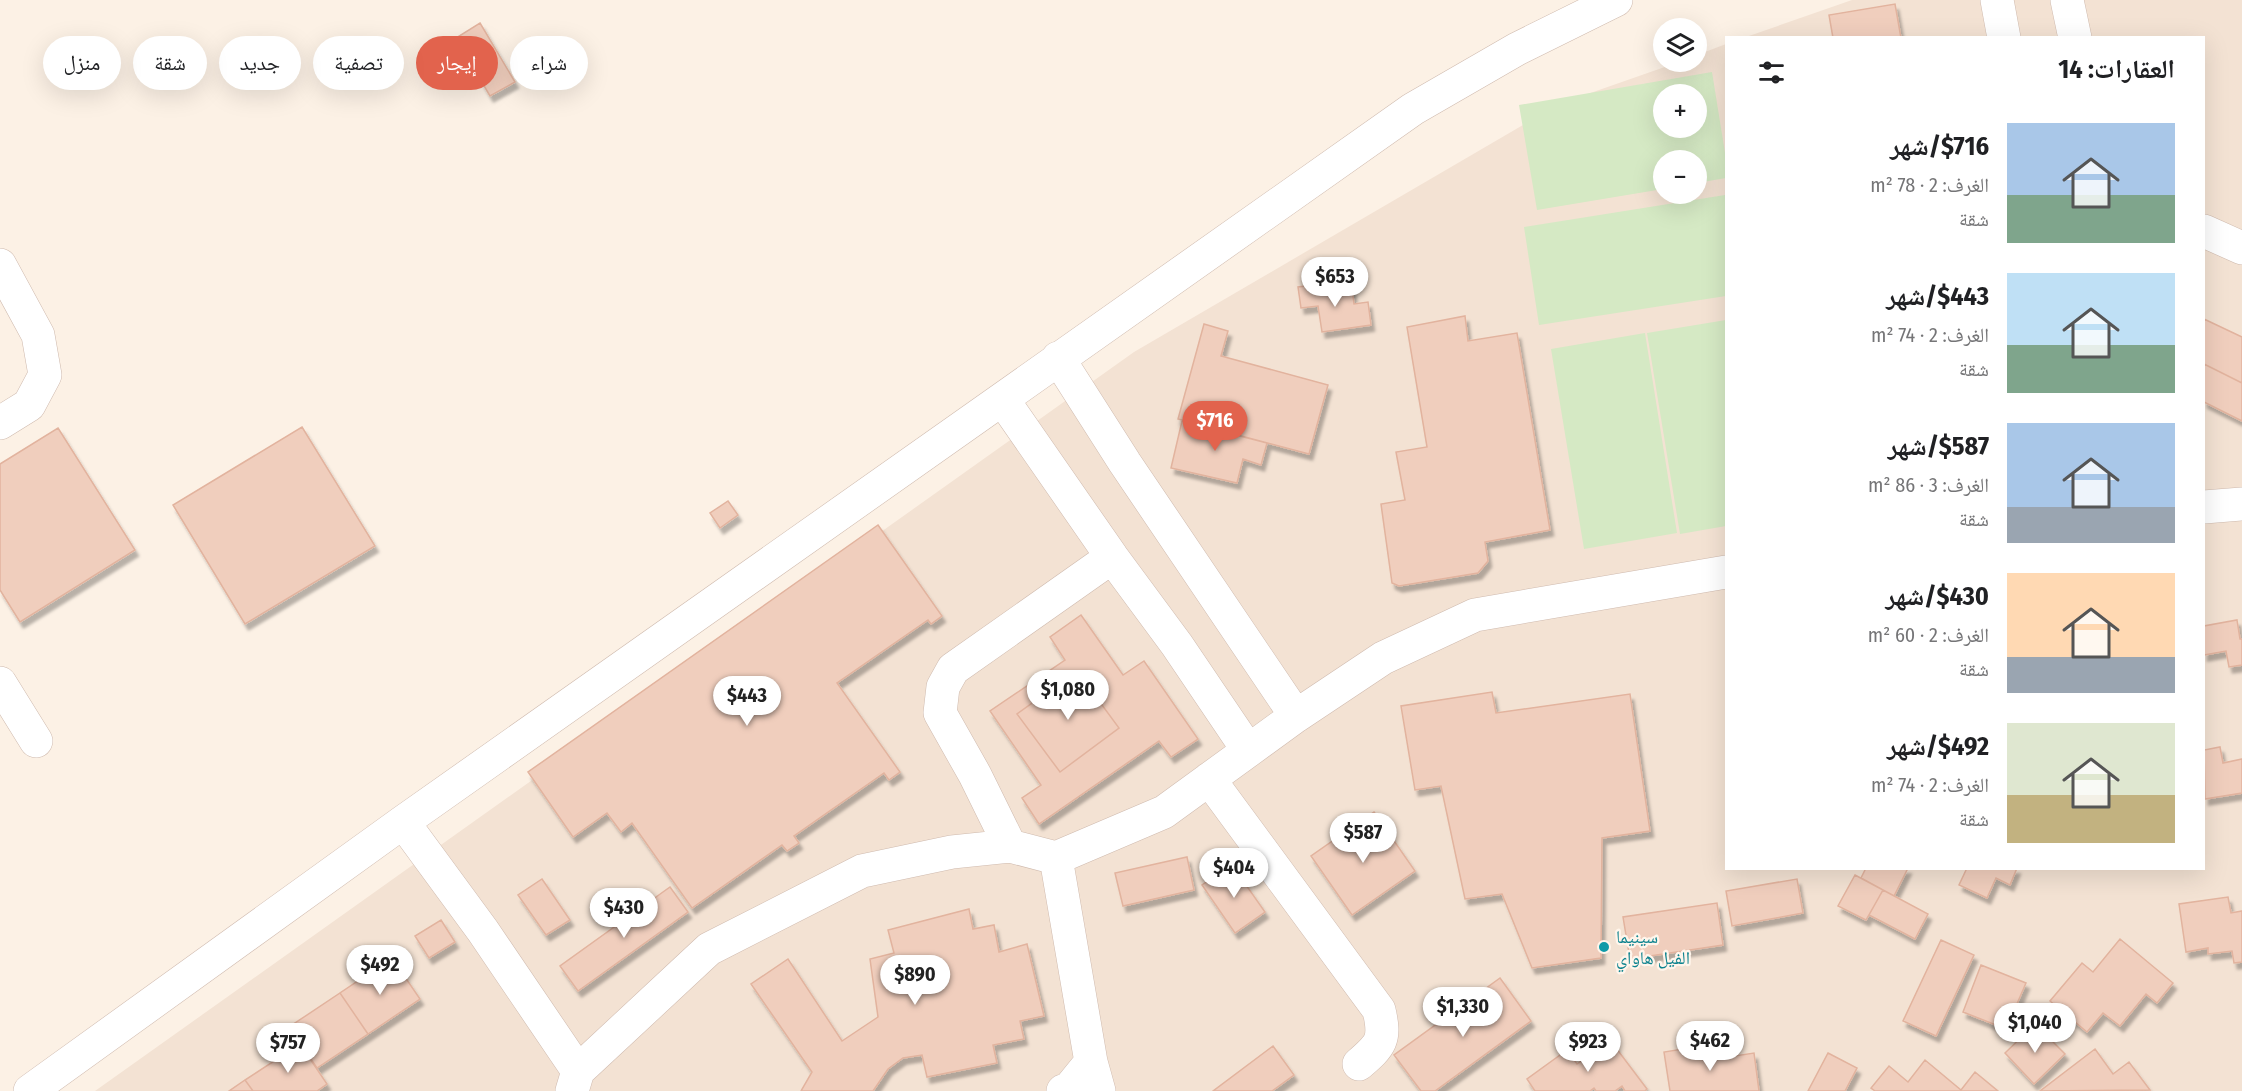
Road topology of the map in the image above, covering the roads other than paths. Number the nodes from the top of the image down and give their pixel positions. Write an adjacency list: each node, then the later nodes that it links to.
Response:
1 (1616, 0): 9 (street)
2 (1996, 0): 4 (street)
3 (2067, 0): 5 (street)
4 (2004, 36)
5 (2075, 36)
6 (2205, 231): 7 (street)
7 (2242, 248)
8 (0, 265): 11 (street)
9 (1058, 358): 10 (street); 17 (street)
10 (1003, 400): 14 (street); 21 (street)
11 (0, 423)
12 (2242, 504): 13 (street)
13 (2205, 507)
14 (1112, 557): 19 (street); 22 (street)
15 (1725, 572): 17 (street)
16 (0, 683): 18 (street)
17 (1296, 716): 19 (street)
18 (36, 741)
19 (1248, 750): 20 (street)
20 (1209, 779): 23 (street); 24 (street)
21 (403, 822): 26 (street); 27 (street)
22 (1010, 846): 23 (street); 26 (street)
23 (1056, 858): 25 (street)
24 (1359, 1064)
25 (1095, 1077): 28 (street)
26 (575, 1081)
27 (30, 1091)
28 (1064, 1091)

